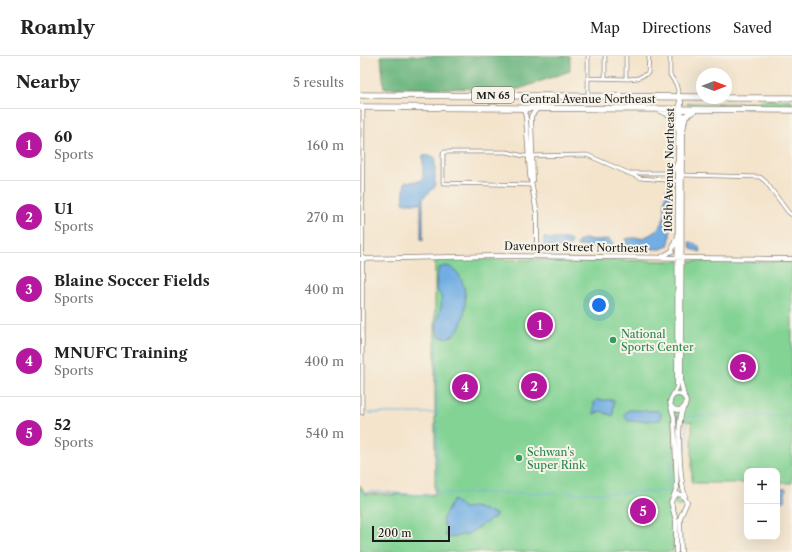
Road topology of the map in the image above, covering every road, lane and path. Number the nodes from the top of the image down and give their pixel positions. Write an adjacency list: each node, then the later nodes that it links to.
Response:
1 (588, 56): 6 (street)
2 (605, 56): 7 (street)
3 (626, 56): 8 (street)
4 (649, 56): 8 (street)
5 (670, 56): 12 (street)
6 (588, 78): 7 (street); 10 (street)
7 (605, 78): 8 (street)
8 (626, 79)
9 (360, 95): 10 (highway, Central Avenue Northeast / MN 65)
10 (588, 96): 12 (highway, Central Avenue Northeast / MN 65)
11 (696, 97): 12 (highway, Central Avenue Northeast / MN 65)
12 (680, 98): 19 (street, 105th Avenue Northeast)
13 (732, 98): 14 (highway)
14 (792, 98)
15 (362, 107): 16 (highway, Central Avenue Northeast / MN 65); 24 (street)
16 (520, 108): 17 (highway, Central Avenue Northeast / MN 65); 23 (street)
17 (537, 109): 18 (highway, Central Avenue Northeast / MN 65); 23 (street)
18 (651, 109): 19 (highway, Central Avenue Northeast / MN 65); 22 (highway)
19 (680, 109): 20 (highway, Central Avenue Northeast / MN 65); 22 (street, 105th Avenue Northeast)
20 (698, 109): 21 (highway, Central Avenue Northeast / MN 65); 22 (highway)
21 (792, 110)
22 (680, 130): 25 (street, 105th Avenue Northeast); 27 (street, 105th Avenue Northeast)
23 (531, 155): 26 (street); 29 (street); 29 (street)
24 (362, 157): 36 (street)
25 (678, 162): 26 (street); 28 (street, 105th Avenue Northeast)
26 (625, 173): 28 (street)
27 (682, 175): 30 (street); 34 (street, 105th Avenue Northeast)
28 (678, 180): 31 (street, 105th Avenue Northeast)
29 (532, 184): 32 (street)
30 (792, 215)
31 (677, 219): 33 (street); 35 (street, 105th Avenue Northeast)
32 (537, 256): 33 (street, Davenport Street Northeast); 36 (street, Davenport Street Northeast)
33 (657, 257): 35 (street, Davenport Street Northeast)
34 (682, 257): 35 (street, Davenport Street Northeast); 37 (street, Davenport Street Northeast); 39 (street, 105th Avenue Northeast)
35 (677, 258): 40 (street, 105th Avenue Northeast)
36 (362, 259): 38 (street)
37 (792, 259)
38 (361, 366): 43 (street)
39 (684, 396): 40 (street); 42 (street, 105th Avenue Northeast)
40 (672, 397): 41 (street, 105th Avenue Northeast)
41 (672, 407): 42 (street); 45 (street, 105th Avenue Northeast)
42 (683, 409): 44 (street, 105th Avenue Northeast)
43 (362, 413)
44 (685, 496): 45 (street); 47 (street, 105th Avenue Northeast)
45 (673, 497): 46 (street, 105th Avenue Northeast)
46 (673, 507): 47 (street); 48 (street, 105th Avenue Northeast)
47 (684, 508): 49 (street, 105th Avenue Northeast)
48 (676, 552)
49 (681, 552)

